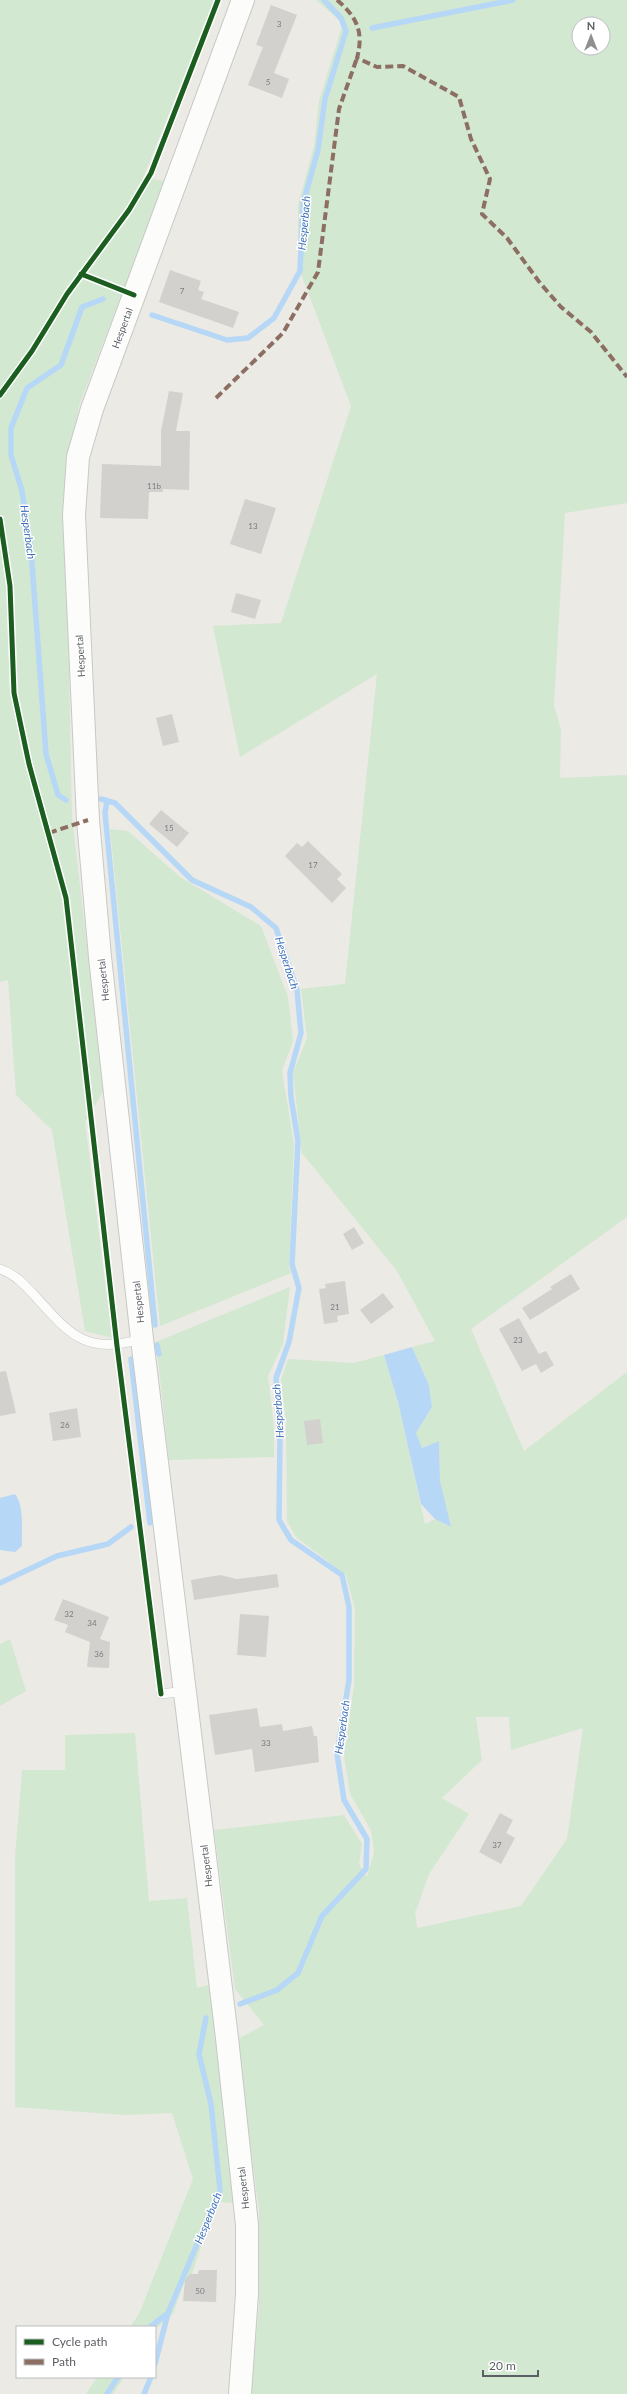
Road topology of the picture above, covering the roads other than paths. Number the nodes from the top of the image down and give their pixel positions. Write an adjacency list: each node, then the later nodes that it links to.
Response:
1 (243, 0): 3 (main road, Hespertal)
2 (0, 1269): 3 (lane)
3 (142, 1339): 4 (main road, Hespertal)
4 (185, 1691): 5 (lane); 6 (main road, Hespertal)
5 (161, 1694)
6 (240, 2394)

